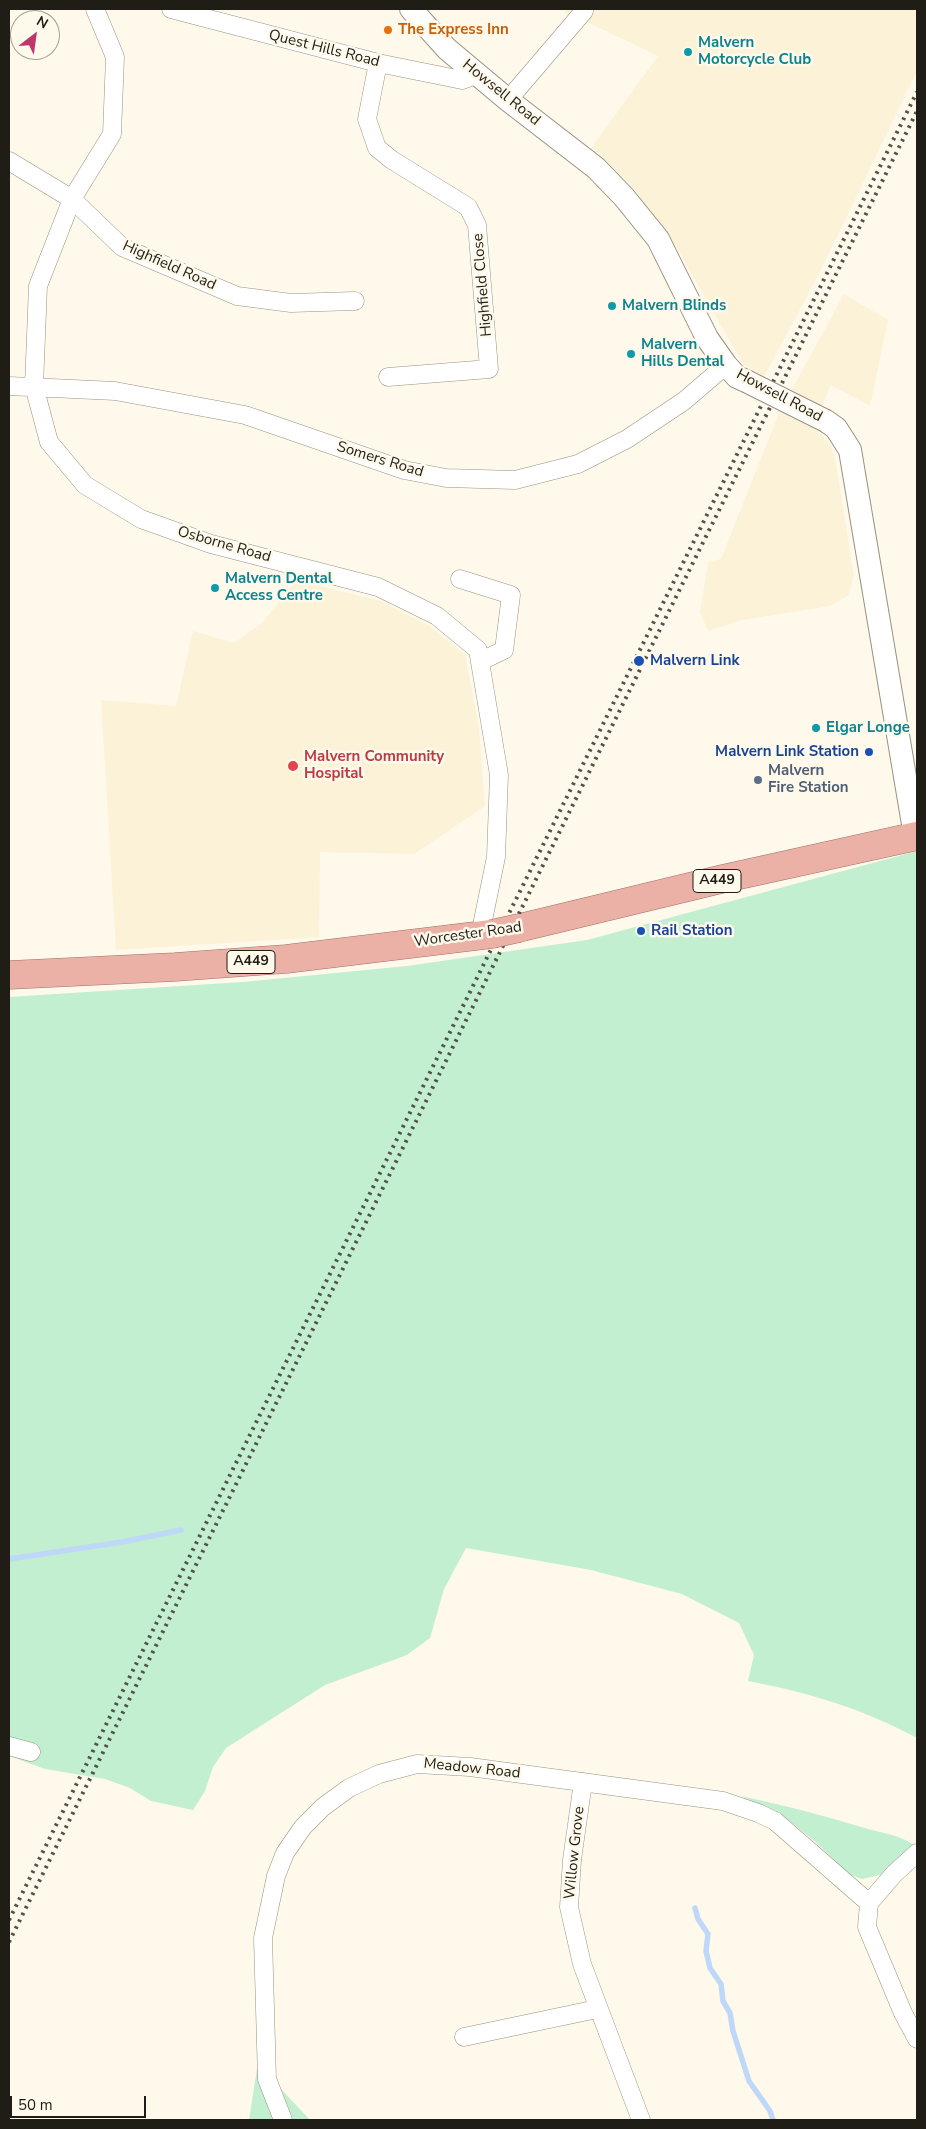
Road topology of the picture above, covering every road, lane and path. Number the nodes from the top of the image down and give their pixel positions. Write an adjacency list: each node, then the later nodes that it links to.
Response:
1 (95, 9): 9 (street, Osborne Road)
2 (170, 9): 5 (street, Quest Hills Road)
3 (411, 9): 6 (street, Howsell Road)
4 (584, 12): 7 (street)
5 (378, 63): 6 (street, Quest Hills Road); 12 (street, Highfield Close)
6 (478, 74): 7 (street, Howsell Road)
7 (508, 100): 11 (street, Howsell Road)
8 (9, 161): 9 (street, Highfield Road)
9 (72, 199): 10 (street, Highfield Road); 14 (street, Osborne Road)
10 (355, 301)
11 (726, 365): 14 (street, Somers Road); 17 (street, Howsell Road, bridge)
12 (388, 377)
13 (9, 386): 14 (street, Somers Road)
14 (34, 386): 16 (street, Osborne Road)
15 (460, 579): 16 (street)
16 (481, 661): 18 (street, Osborne Road)
17 (916, 836): 18 (highway, Worcester Road / A449, bridge)
18 (486, 934): 19 (highway, Worcester Road / A449)
19 (9, 974)
20 (9, 1746): 21 (street)
21 (31, 1752)
22 (583, 1782): 24 (street, Meadow Road); 25 (street, Willow Grove); 28 (street, Meadow Road)
23 (917, 1853): 24 (street)
24 (869, 1903): 27 (street)
25 (598, 2009): 26 (street); 29 (street, Willow Grove)
26 (464, 2037)
27 (917, 2039)
28 (283, 2120)
29 (641, 2120)

